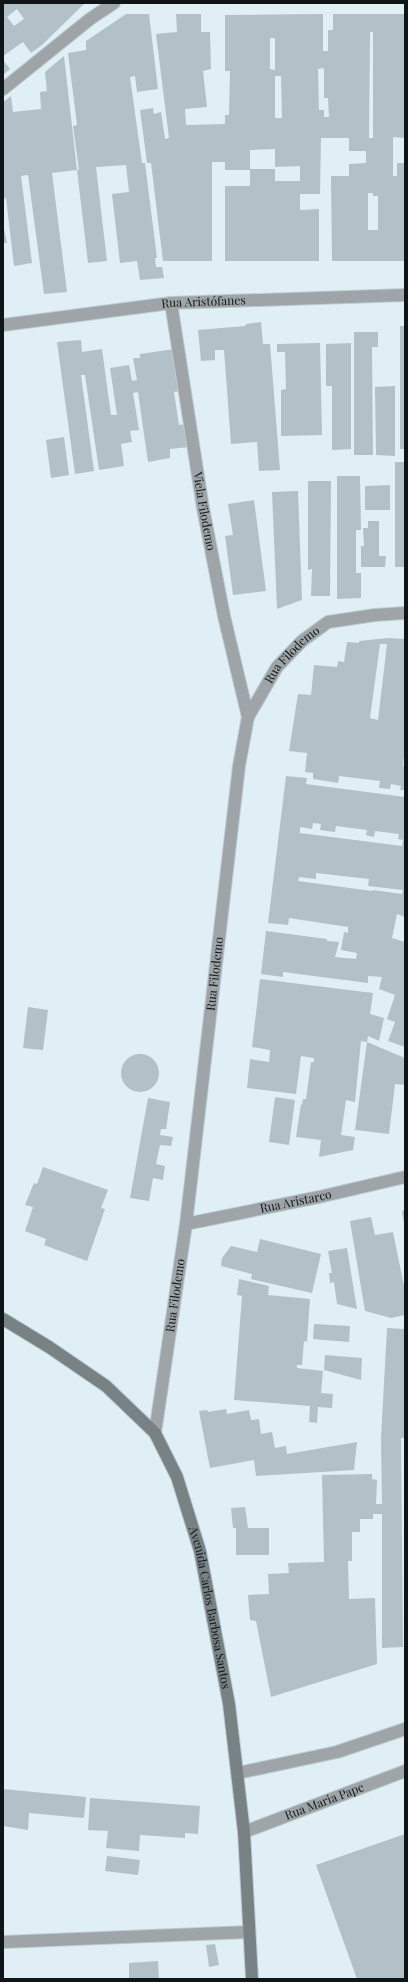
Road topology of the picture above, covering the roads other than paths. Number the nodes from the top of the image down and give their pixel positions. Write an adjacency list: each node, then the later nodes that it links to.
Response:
1 (114, 3): 2 (street)
2 (3, 89)
3 (405, 295): 4 (street, Rua Aristófanes)
4 (172, 303): 5 (street, Rua Aristófanes); 7 (street, Viela Filodemo)
5 (3, 325)
6 (405, 613): 7 (street, Rua Filodemo)
7 (248, 717): 9 (street, Rua Filodemo)
8 (405, 1177): 9 (street, Rua Aristarco)
9 (186, 1224): 11 (street, Rua Filodemo)
10 (3, 1319): 11 (main road, Avenida Carlos Barbosa Santos)
11 (156, 1433): 14 (main road, Avenida Carlos Barbosa Santos)
12 (405, 1729): 14 (street)
13 (405, 1771): 15 (street, Rua Maria Pape)
14 (238, 1773): 15 (main road, Avenida Carlos Barbosa Santos)
15 (244, 1832): 16 (main road, Avenida Carlos Barbosa Santos)
16 (249, 1932): 17 (street); 18 (main road, Avenida Carlos Barbosa Santos)
17 (3, 1942)
18 (252, 1979)

